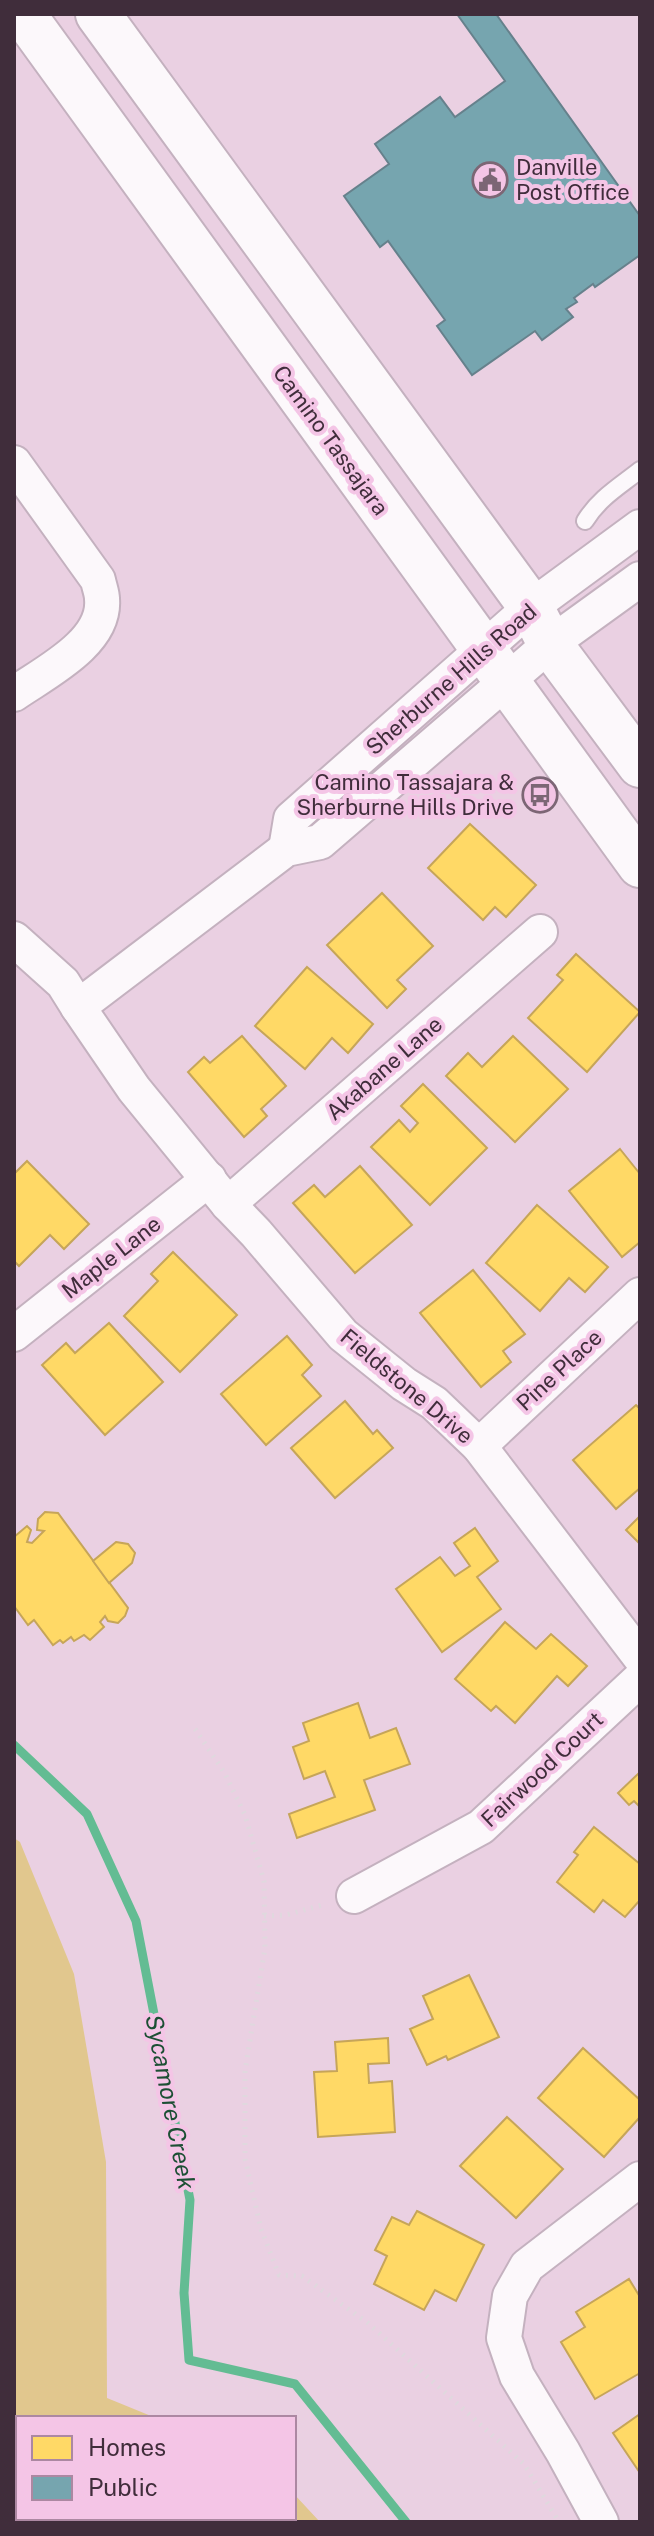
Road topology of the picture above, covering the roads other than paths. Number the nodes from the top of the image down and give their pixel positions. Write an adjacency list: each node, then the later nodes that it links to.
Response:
1 (23, 14): 9 (main road, Camino Tassajara)
2 (98, 14): 8 (main road)
3 (14, 463): 10 (street)
4 (640, 470): 5 (lane)
5 (585, 521)
6 (640, 527): 8 (street, Sherburne Hills Road)
7 (640, 579): 8 (street, Sherburne Hills Road)
8 (541, 626): 9 (street, Sherburne Hills Road); 11 (main road)
9 (495, 667): 12 (main road, Camino Tassajara); 15 (street, Sherburne Hills Road)
10 (14, 694)
11 (640, 765)
12 (640, 865)
13 (540, 932): 16 (street, Akabane Lane)
14 (14, 939): 15 (street)
15 (78, 1007): 16 (street, Fieldstone Drive)
16 (218, 1192): 18 (street, Maple Lane); 19 (street, Fieldstone Drive)
17 (640, 1295): 19 (street, Pine Place)
18 (14, 1334)
19 (479, 1446): 20 (street, Fieldstone Drive)
20 (640, 1657)
21 (640, 1679): 22 (street, Fairwood Court)
22 (354, 1896)
23 (640, 2179): 24 (street)
24 (601, 2522)

